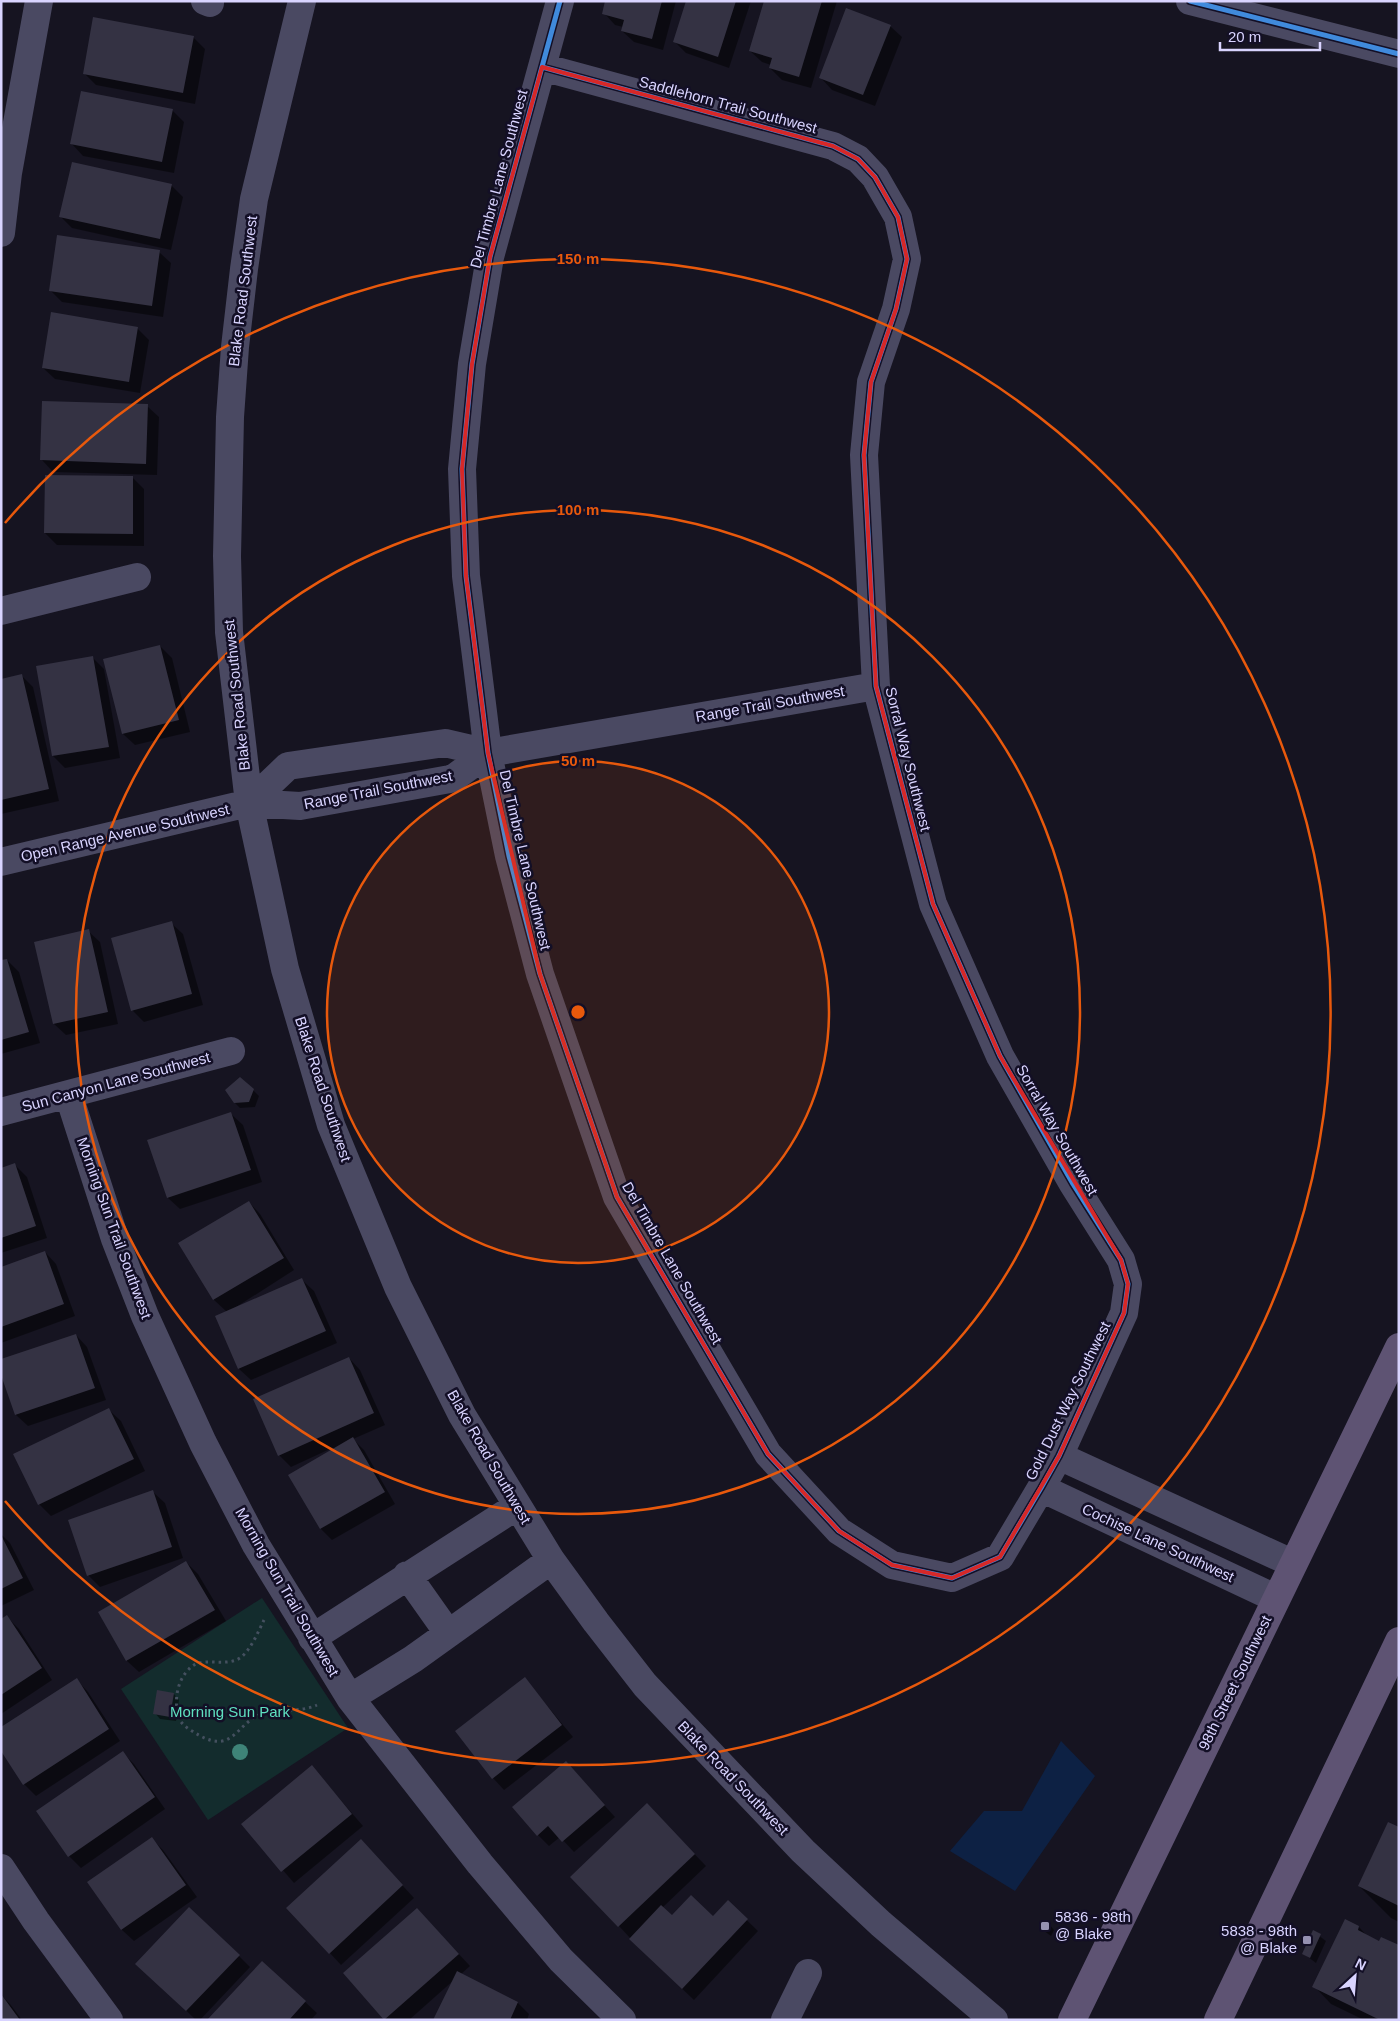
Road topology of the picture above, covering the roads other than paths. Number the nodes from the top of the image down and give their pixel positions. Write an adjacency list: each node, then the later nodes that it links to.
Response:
1 (40, 1): 8 (street)
2 (302, 1): 15 (street, Blake Road Southwest)
3 (560, 1): 6 (street, Del Timbre Lane Southwest)
4 (1190, 1): 5 (street)
5 (1399, 54)
6 (542, 67): 7 (street, Saddlehorn Trail Southwest); 12 (street, Del Timbre Lane Southwest)
7 (888, 199): 11 (street, Sorral Way Southwest)
8 (1, 233)
9 (137, 577): 10 (street)
10 (1, 610)
11 (876, 686): 12 (street, Range Trail Southwest); 20 (street, Sorral Way Southwest)
12 (488, 753): 13 (street, Range Trail Southwest); 14 (street, Range Trail Southwest); 30 (street, Del Timbre Lane Southwest)
13 (355, 756): 14 (street); 15 (street, Range Trail Southwest)
14 (362, 795): 15 (street, Range Trail Southwest)
15 (248, 803): 16 (street, Open Range Avenue Southwest); 24 (street, Blake Road Southwest)
16 (1, 862)
17 (231, 1051): 18 (street, Sun Canyon Lane Southwest)
18 (69, 1096): 19 (street, Sun Canyon Lane Southwest); 33 (street, Morning Sun Trail Southwest)
19 (1, 1112)
20 (1128, 1284): 22 (street, Gold Dust Way Southwest)
21 (1399, 1347): 28 (main road, 98th Street Southwest)
22 (1059, 1456): 23 (street, Gold Dust Way Southwest); 25 (street)
23 (1041, 1488): 26 (street, Cochise Lane Southwest); 30 (street, Gold Dust Way Southwest)
24 (517, 1506): 27 (street, Blake Road Southwest); 29 (street)
25 (1195, 1518): 26 (street); 28 (street)
26 (1179, 1553): 31 (street, Cochise Lane Southwest)
27 (551, 1560): 32 (street); 41 (street, Blake Road Southwest)
28 (1292, 1563): 31 (main road, 98th Street Southwest)
29 (407, 1576): 32 (street); 33 (street)
30 (952, 1578)
31 (1275, 1598): 42 (main road, 98th Street Southwest)
32 (448, 1633): 35 (street)
33 (312, 1638): 35 (street, Morning Sun Trail Southwest)
34 (1399, 1641): 43 (main road)
35 (350, 1698): 39 (street, Morning Sun Trail Southwest)
36 (1, 1868): 38 (street)
37 (808, 1973): 40 (street)
38 (109, 2020)
39 (622, 2020)
40 (785, 2020)
41 (994, 2020)
42 (1072, 2020)
43 (1218, 2020)

